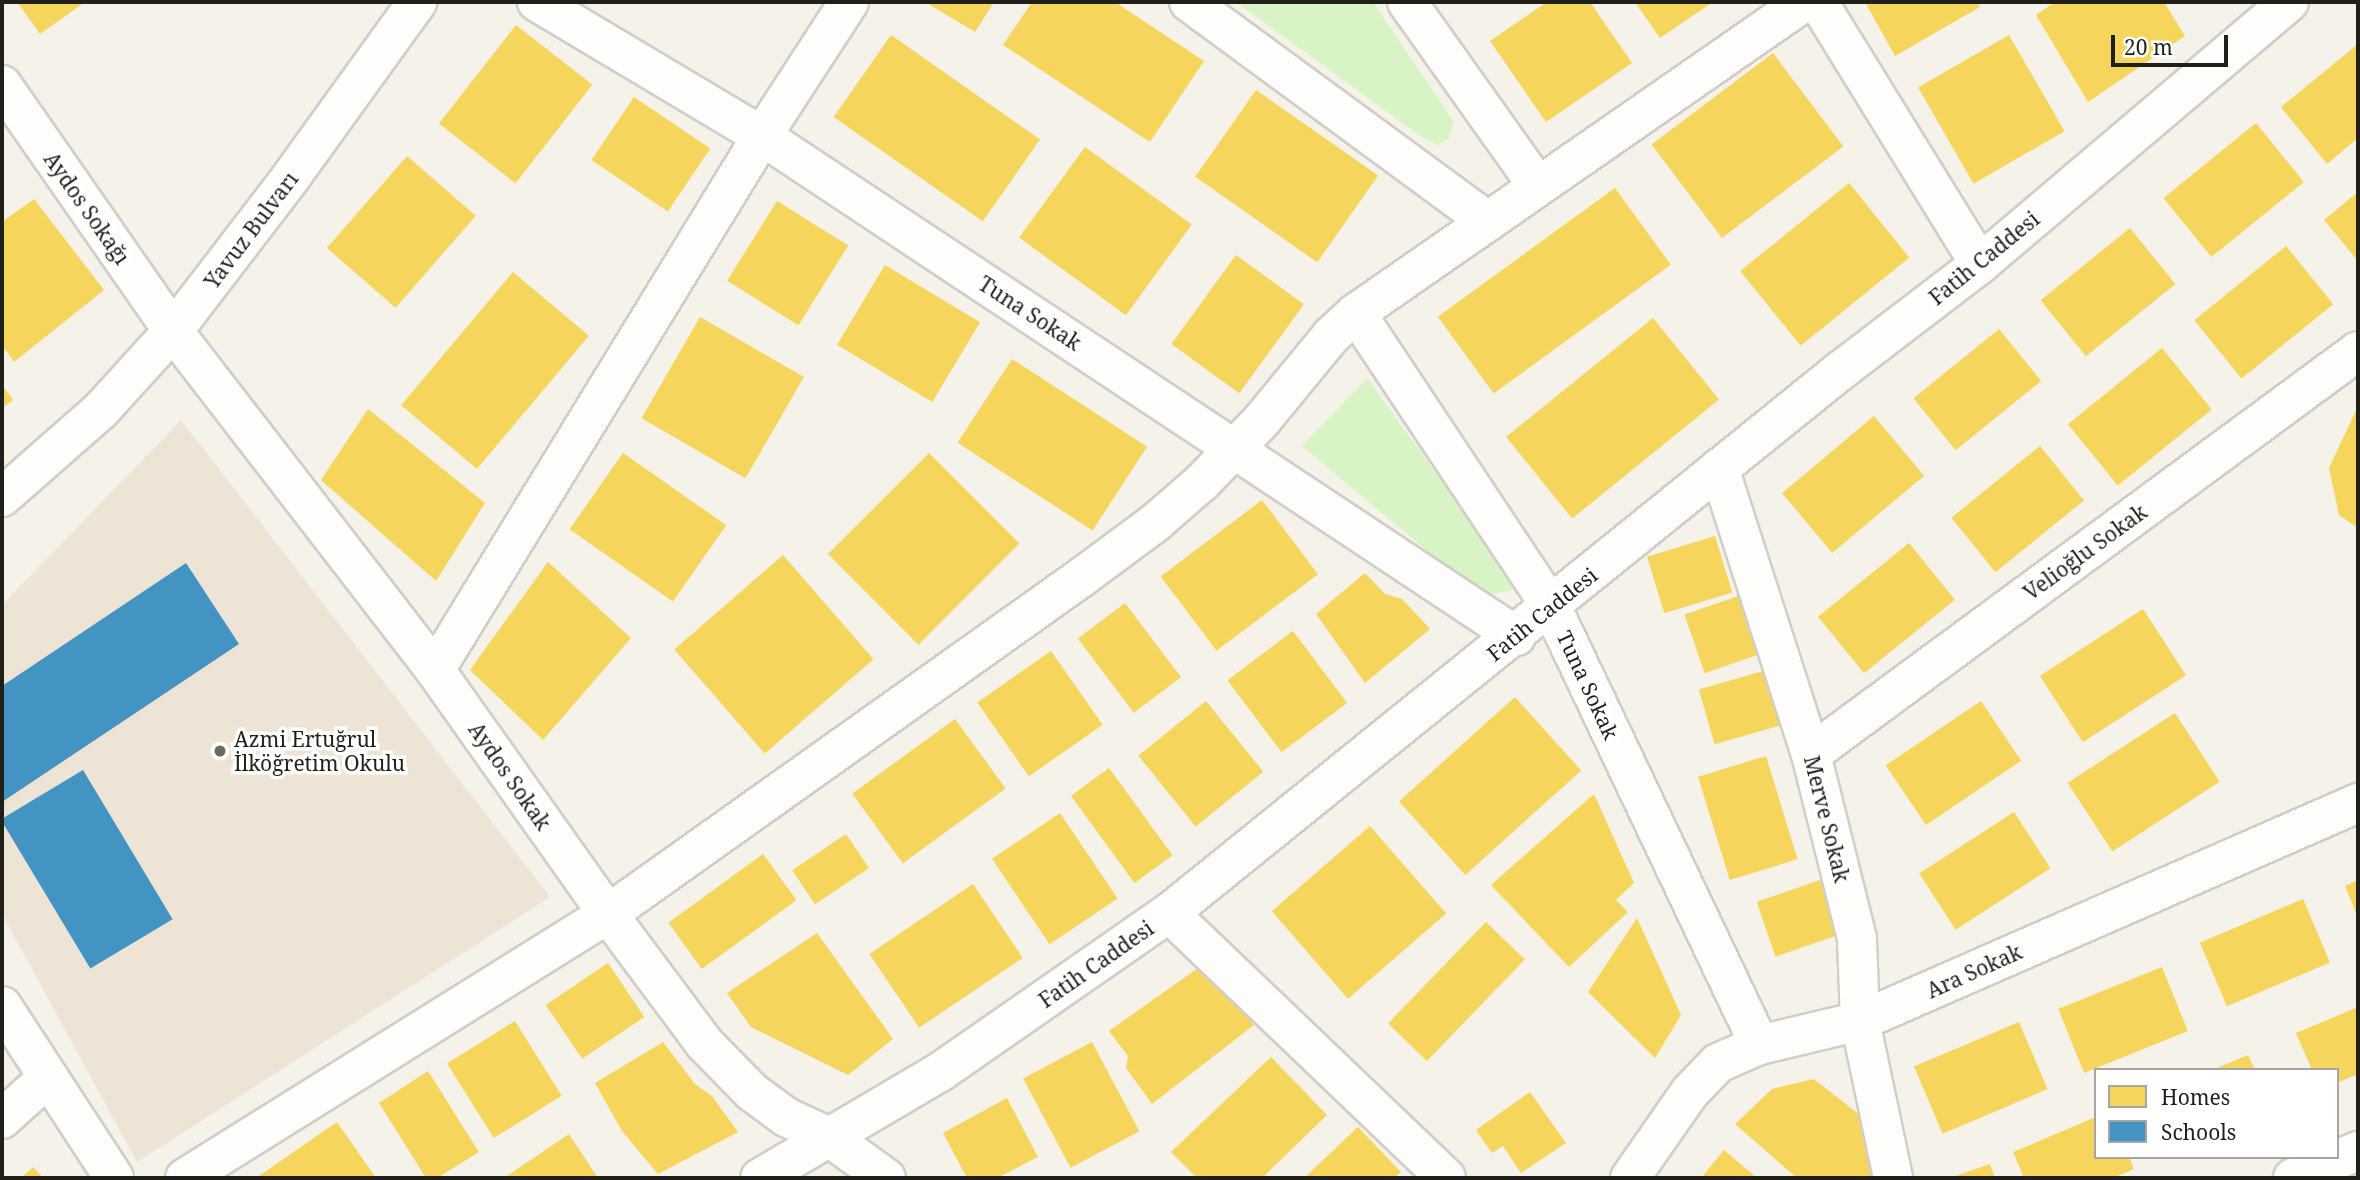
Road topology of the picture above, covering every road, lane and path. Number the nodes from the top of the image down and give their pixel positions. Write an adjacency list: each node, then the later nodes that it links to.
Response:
1 (417, 2): 15 (street, Yavuz Bulvarı)
2 (537, 2): 10 (street, Tuna Sokak)
3 (849, 2): 10 (street)
4 (1189, 2): 12 (street)
5 (1408, 2): 11 (street)
6 (1804, 2): 11 (street)
7 (1818, 2): 13 (street)
8 (2289, 2): 13 (street, Fatih Caddesi)
9 (2, 85): 15 (street, Aydos Sokağı)
10 (762, 136): 18 (street, Tuna Sokak); 24 (street)
11 (1538, 186): 12 (street)
12 (1488, 222): 14 (street)
13 (1980, 264): 19 (street, Fatih Caddesi)
14 (1356, 313): 18 (street); 22 (street, Tuna Sokak)
15 (173, 331): 17 (street, Yavuz Bulvarı); 24 (street, Aydos Sokak)
16 (2358, 351): 25 (street, Velioğlu Sokak)
17 (67, 443): 20 (street, Yavuz Bulvarı); 21 (street, Yavuz Bulvarı)
18 (1236, 448): 23 (street, Tuna Sokak); 28 (street)
19 (1719, 468): 22 (street, Fatih Caddesi); 25 (street, Merve Sokak)
20 (2, 497)
21 (2, 528)
22 (1551, 606): 23 (street, Fatih Caddesi); 31 (street, Tuna Sokak)
23 (1516, 636): 27 (street, Fatih Caddesi)
24 (435, 670): 28 (street, Aydos Sokak)
25 (1811, 754): 30 (street, Merve Sokak)
26 (2358, 803): 30 (street, Ara Sokak)
27 (1168, 913): 34 (street, Fatih Caddesi); 42 (street)
28 (608, 915): 34 (street, Aydos Sokak); 39 (street)
29 (3, 1010): 32 (street)
30 (1860, 1021): 31 (street, Ara Sokak); 44 (street, Merve Sokak)
31 (1759, 1045): 43 (street, Ara Sokak)
32 (47, 1078): 33 (street); 38 (street)
33 (2, 1119)
34 (829, 1136): 40 (street, Fatih Caddesi); 41 (street, Aydos Sokak)
35 (2358, 1151): 37 (street)
36 (2339, 1159): 45 (street)
37 (2339, 1159)
38 (114, 1178)
39 (185, 1178)
40 (760, 1178)
41 (886, 1178)
42 (1446, 1178)
43 (1630, 1178)
44 (1893, 1178)
45 (2293, 1178)

